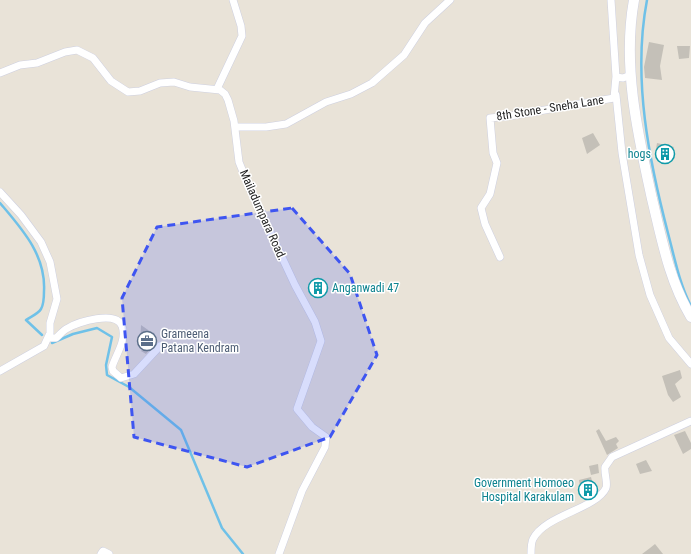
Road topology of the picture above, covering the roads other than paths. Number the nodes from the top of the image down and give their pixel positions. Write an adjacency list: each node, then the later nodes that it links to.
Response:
1 (233, 0): 8 (street)
2 (450, 0): 10 (street)
3 (611, 0): 7 (street, 8th Stone - Sneha Lane)
4 (634, 0): 6 (main road)
5 (0, 73): 8 (street)
6 (631, 74): 7 (street); 13 (main road)
7 (616, 76): 9 (street, 8th Stone - Sneha Lane)
8 (217, 90): 10 (street, Mailadumpara Road.)
9 (616, 95): 12 (street, 8th Stone - Sneha Lane); 16 (street)
10 (235, 127): 21 (street, Mailadumpara Road.)
11 (0, 192): 14 (street)
12 (500, 257)
13 (691, 317)
14 (48, 338): 15 (street); 17 (street)
15 (160, 346)
16 (691, 364)
17 (0, 371)
18 (691, 421): 22 (street)
19 (101, 554): 20 (street)
20 (109, 554)
21 (279, 554)
22 (531, 554)

